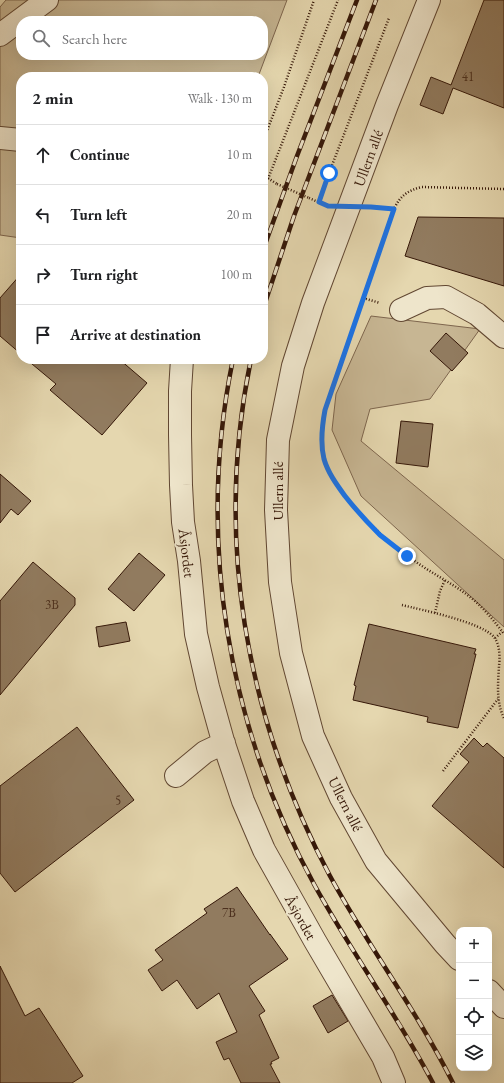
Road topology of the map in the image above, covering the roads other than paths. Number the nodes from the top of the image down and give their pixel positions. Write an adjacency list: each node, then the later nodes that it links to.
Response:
1 (47, 0): 3 (street)
2 (429, 0): 13 (street, Ullern allé)
3 (26, 16)
4 (16, 23): 5 (street)
5 (0, 35)
6 (0, 138): 7 (street)
7 (16, 140)
8 (401, 310): 9 (street)
9 (504, 337)
10 (182, 364): 11 (street, Åsjordet)
11 (224, 743): 12 (street); 16 (street, Åsjordet)
12 (176, 776)
13 (456, 956)
14 (492, 994): 15 (street)
15 (504, 1007)
16 (394, 1083)

